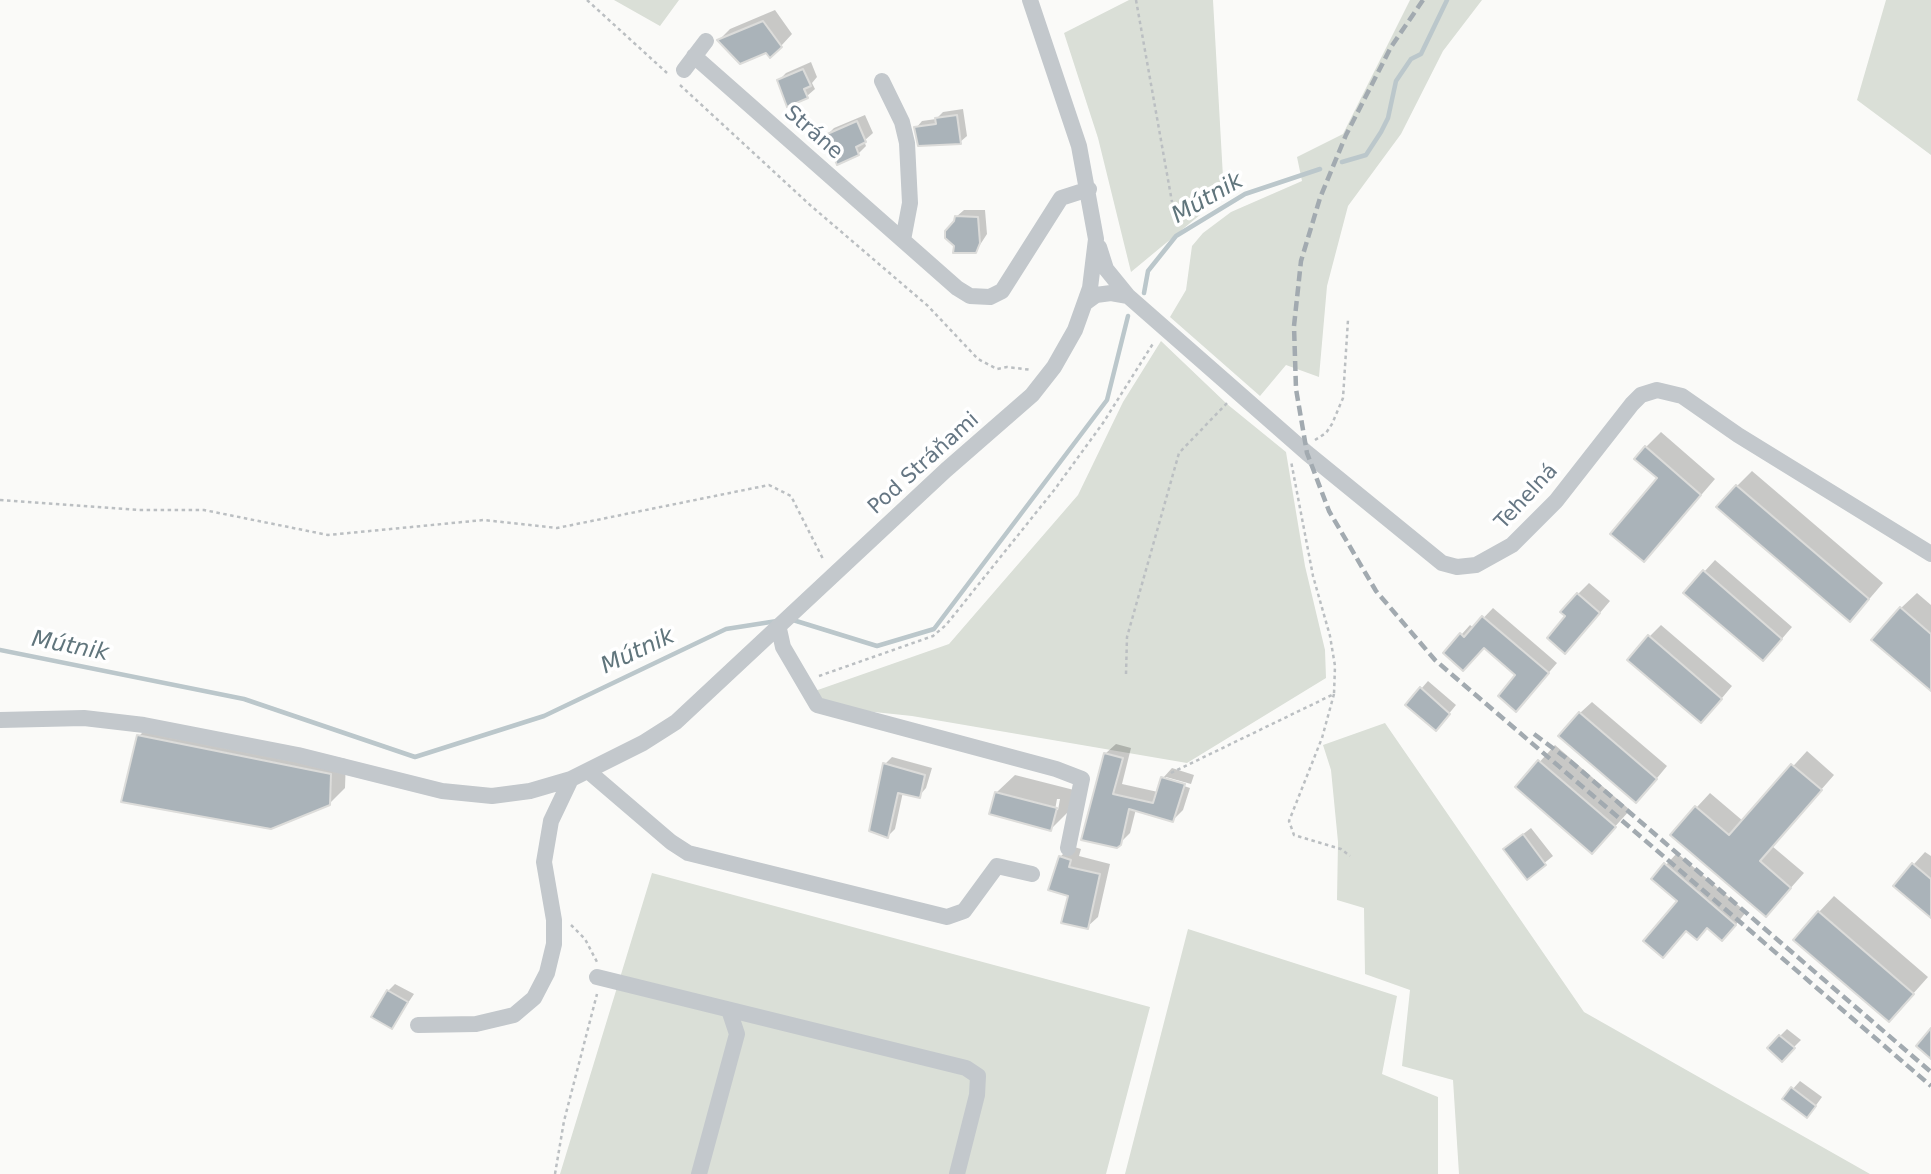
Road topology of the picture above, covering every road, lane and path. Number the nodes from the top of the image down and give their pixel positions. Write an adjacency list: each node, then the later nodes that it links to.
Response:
1 (587, 0): 16 (path)
2 (1030, 0): 8 (street, Pod Stráňami)
3 (1136, 0): 9 (path)
4 (706, 41): 5 (street)
5 (694, 56): 6 (street); 11 (street, Stráne)
6 (684, 70)
7 (883, 81): 11 (street)
8 (1089, 189): 10 (street, Pod Stráňami); 11 (street, Stráne)
9 (1172, 202)
10 (1096, 239): 12 (street, Tehelná); 13 (street, Pod Stráňami)
11 (904, 240)
12 (1128, 296): 13 (street); 15 (street, Tehelná)
13 (1085, 303): 16 (street, Pod Stráňami)
14 (1348, 320): 18 (path)
15 (1168, 331): 17 (street, Tehelná); 23 (path)
16 (1046, 379): 21 (street, Pod Stráňami)
17 (1238, 393): 18 (street, Tehelná); 24 (path)
18 (1295, 443): 20 (street, Tehelná); 25 (path)
19 (0, 500): 21 (path)
20 (1931, 554)
21 (829, 580): 22 (street, Pod Stráňami)
22 (783, 625): 23 (street); 27 (street, Pod Stráňami)
23 (797, 669): 30 (street)
24 (1126, 674)
25 (1334, 694): 28 (path); 31 (path)
26 (0, 720): 29 (street, Pod Stráňami)
27 (588, 771): 29 (street, Pod Stráňami); 32 (street)
28 (1171, 774)
29 (570, 779): 33 (street)
30 (1068, 848)
31 (1350, 856)
32 (1032, 874)
33 (552, 905): 34 (path); 36 (street)
34 (597, 977): 35 (street); 37 (path)
35 (730, 1010): 38 (street); 39 (street)
36 (418, 1025)
37 (555, 1174)
38 (699, 1174)
39 (957, 1174)

